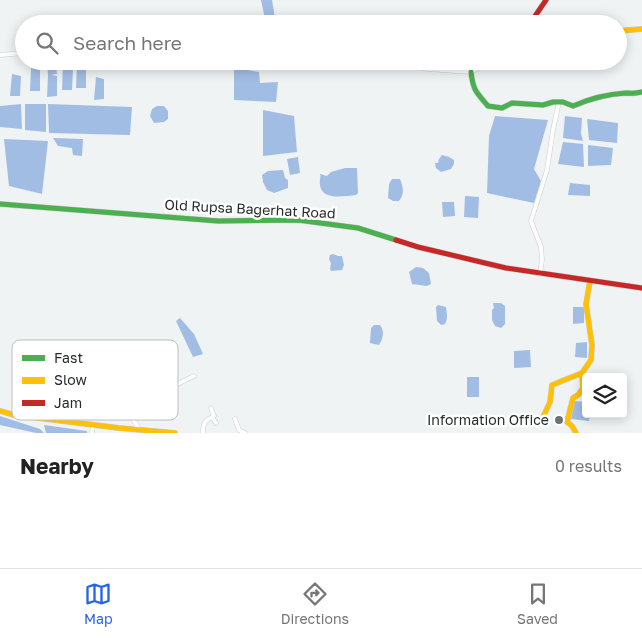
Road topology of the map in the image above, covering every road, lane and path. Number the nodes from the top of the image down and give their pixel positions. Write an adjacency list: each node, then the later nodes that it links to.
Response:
1 (546, 0): 2 (main road)
2 (536, 15)
3 (627, 30): 4 (main road)
4 (642, 30)
5 (15, 53): 6 (street)
6 (0, 54)
7 (442, 70): 9 (street)
8 (474, 70): 9 (street)
9 (471, 72): 11 (main road)
10 (642, 92): 11 (main road)
11 (559, 102): 13 (street)
12 (0, 204): 13 (main road, Old Rupsa Bagerhat Road)
13 (540, 274): 14 (main road, Old Rupsa Bagerhat Road)
14 (590, 281): 15 (main road, Old Rupsa Bagerhat Road); 16 (main road)
15 (642, 288)
16 (582, 373): 22 (main road)
17 (194, 376): 18 (street)
18 (178, 384)
19 (582, 389): 33 (main road)
20 (212, 408): 21 (street)
21 (212, 417): 26 (street); 31 (street)
22 (543, 417)
23 (235, 419): 32 (street)
24 (54, 420): 27 (main road)
25 (134, 420): 28 (street)
26 (216, 423)
27 (93, 425): 28 (main road); 29 (street)
28 (139, 430): 30 (main road)
29 (92, 433)
30 (175, 433)
31 (203, 433)
32 (245, 433)
33 (576, 433)

